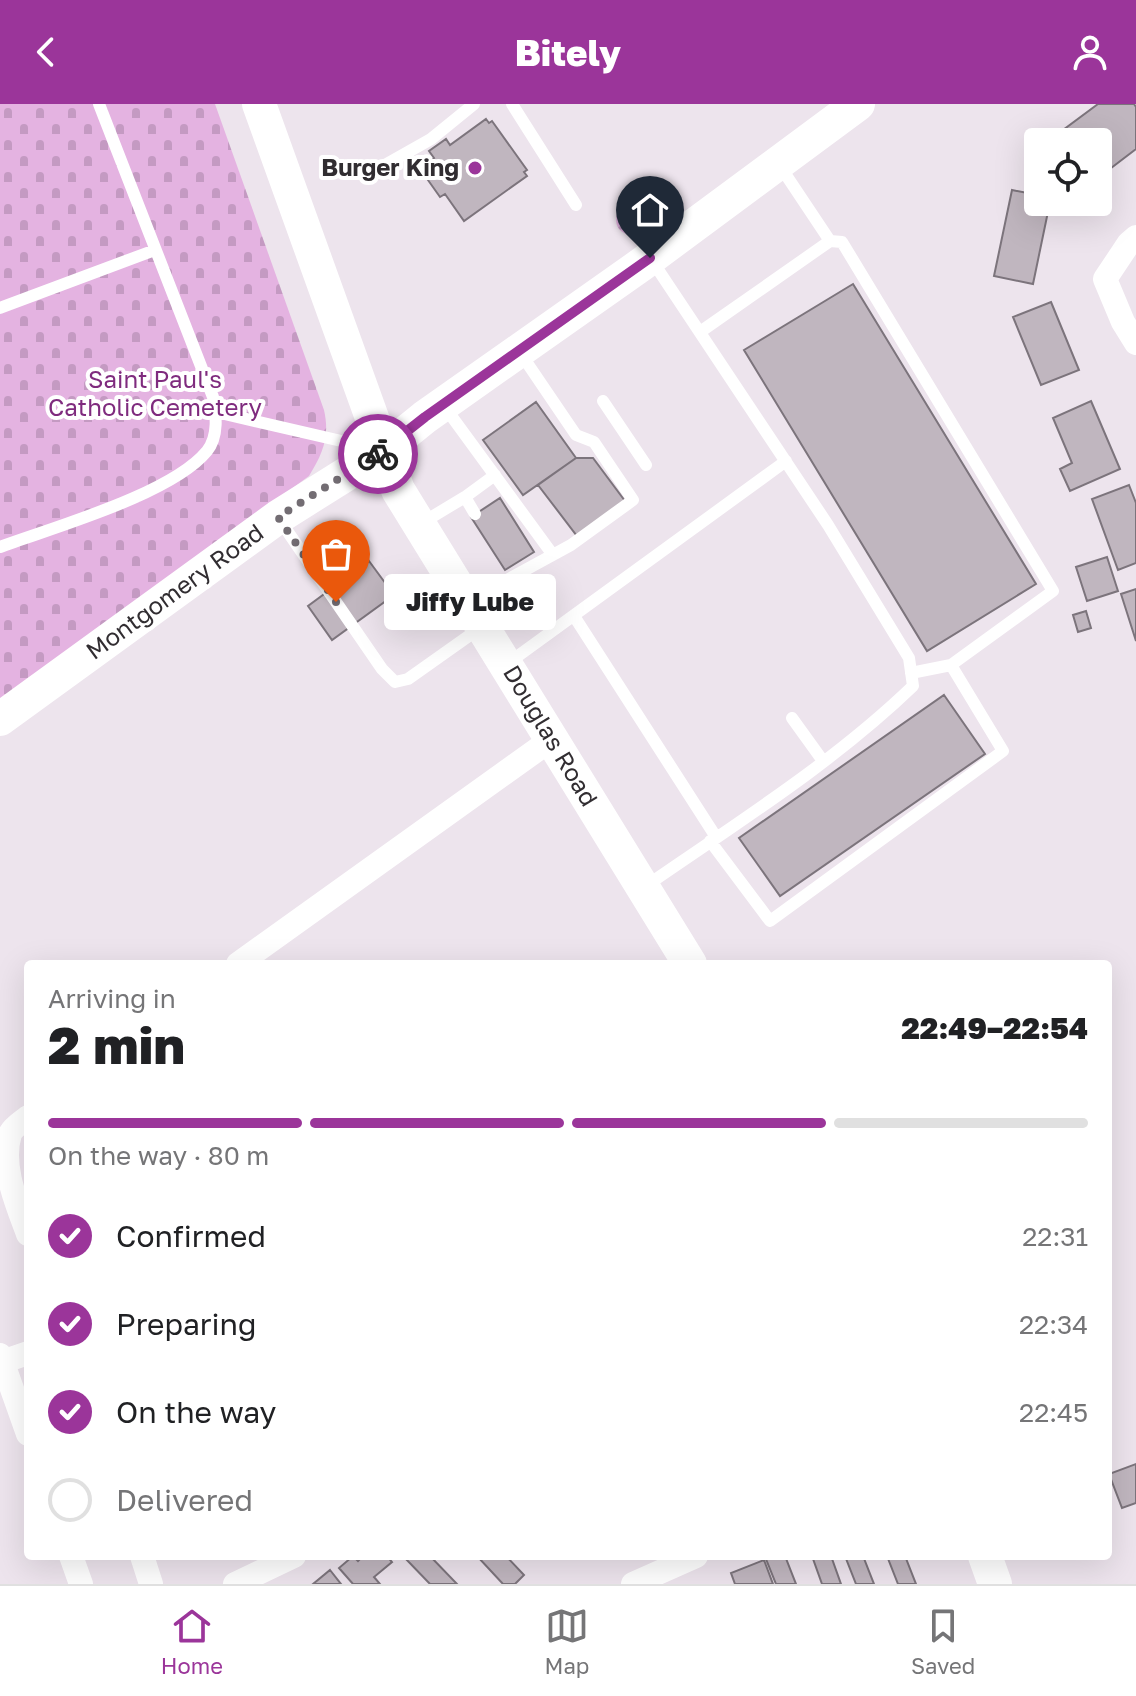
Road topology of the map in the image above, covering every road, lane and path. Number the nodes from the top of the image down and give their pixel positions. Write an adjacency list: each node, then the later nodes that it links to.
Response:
1 (99, 104): 11 (lane)
2 (259, 104): 20 (street, Douglas Road)
3 (474, 104): 7 (lane)
4 (512, 104): 8 (lane)
5 (858, 104): 6 (street, Montgomery Road)
6 (778, 163): 10 (lane); 12 (street, Montgomery Road)
7 (369, 174)
8 (576, 205)
9 (1136, 237): 15 (street)
10 (830, 241): 14 (lane); 33 (lane)
11 (155, 250): 13 (lane); 19 (lane)
12 (650, 258): 14 (lane); 16 (street, Montgomery Road)
13 (0, 308)
14 (700, 332): 21 (lane)
15 (1136, 343)
16 (519, 351): 18 (street, Montgomery Road); 29 (lane)
17 (603, 401): 22 (lane)
18 (443, 405): 20 (street, Montgomery Road); 23 (lane)
19 (216, 412): 20 (lane); 28 (lane)
20 (383, 451): 26 (street, Montgomery Road); 27 (street, Douglas Road)
21 (786, 461): 31 (lane); 34 (lane)
22 (646, 465)
23 (495, 475): 24 (lane); 29 (lane)
24 (465, 497): 25 (lane); 27 (lane)
25 (475, 514)
26 (278, 517): 30 (lane); 36 (street, Montgomery Road)
27 (419, 525): 30 (street, Douglas Road)
28 (0, 547)
29 (553, 555): 30 (lane)
30 (475, 614): 32 (street, Douglas Road)
31 (574, 616): 32 (lane); 39 (lane)
32 (507, 664): 37 (street, Douglas Road)
33 (951, 665): 34 (lane); 39 (lane)
34 (911, 673): 38 (lane)
35 (792, 718): 38 (lane)
36 (0, 719)
37 (552, 739): 40 (street, Douglas Road); 41 (street)
38 (823, 761): 39 (lane)
39 (713, 839): 40 (lane)
40 (643, 888): 42 (street, Douglas Road)
41 (244, 960)
42 (680, 960)
43 (24, 1121): 44 (street)
44 (24, 1223)
45 (24, 1354): 46 (street)
46 (1, 1358): 47 (street)
47 (24, 1423)
48 (72, 1560): 53 (street)
49 (143, 1560): 54 (street)
50 (286, 1560): 55 (street)
51 (687, 1560): 56 (street)
52 (986, 1560): 57 (street)
53 (81, 1584)
54 (151, 1584)
55 (235, 1584)
56 (633, 1584)
57 (995, 1584)

